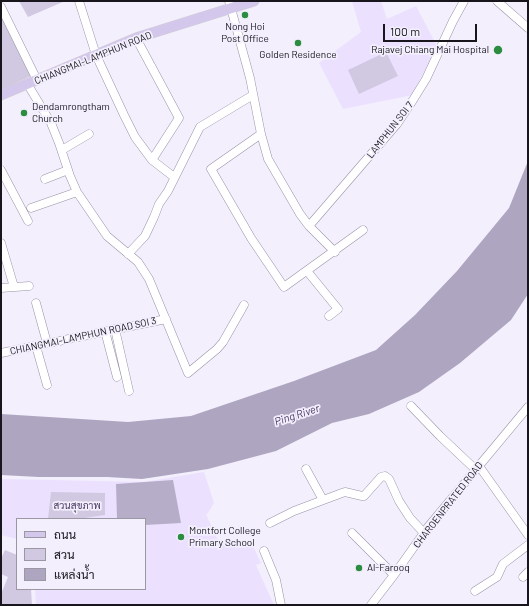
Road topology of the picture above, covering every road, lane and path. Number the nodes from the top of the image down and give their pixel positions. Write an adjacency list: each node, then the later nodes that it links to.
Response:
1 (79, 1): 9 (street)
2 (254, 1): 5 (main road, CHIANGMAI-LAMPHUN ROAD)
3 (464, 1): 24 (street, LAMPHUN SOI 7)
4 (497, 1): 7 (street)
5 (230, 5): 8 (main road, CHIANGMAI-LAMPHUN ROAD); 12 (street)
6 (1, 7): 10 (street)
7 (528, 28)
8 (136, 38): 9 (main road, CHIANGMAI-LAMPHUN ROAD); 16 (street)
9 (96, 55): 10 (main road, CHIANGMAI-LAMPHUN ROAD); 16 (street)
10 (32, 83): 11 (main road, CHIANGMAI-LAMPHUN ROAD); 15 (street)
11 (1, 95)
12 (253, 95): 14 (street); 19 (street)
13 (89, 134): 15 (street)
14 (261, 134): 24 (street); 29 (street)
15 (62, 150): 18 (street)
16 (152, 160): 19 (street)
17 (1, 170): 23 (street)
18 (68, 170): 20 (street); 21 (street)
19 (174, 177): 28 (street)
20 (45, 179)
21 (77, 192): 22 (street); 28 (street)
22 (31, 208)
23 (28, 221)
24 (309, 226): 27 (street)
25 (362, 230): 27 (street)
26 (1, 243): 31 (street)
27 (334, 252): 29 (street)
28 (128, 254): 36 (street)
29 (307, 271): 35 (street)
30 (29, 286): 31 (street)
31 (14, 287): 32 (street)
32 (1, 288)
33 (36, 303): 39 (street)
34 (244, 305): 36 (street)
35 (329, 316)
36 (166, 319): 37 (street, CHIANGMAI-LAMPHUN ROAD SOI 3)
37 (115, 329): 38 (street, CHIANGMAI-LAMPHUN ROAD SOI 3); 44 (street)
38 (105, 331): 39 (street, CHIANGMAI-LAMPHUN ROAD SOI 3); 42 (street)
39 (47, 343): 40 (street, CHIANGMAI-LAMPHUN ROAD SOI 3)
40 (36, 346): 41 (street, CHIANGMAI-LAMPHUN ROAD SOI 3); 43 (street)
41 (1, 353)
42 (117, 376)
43 (47, 385)
44 (129, 391)
45 (411, 406): 47 (street)
46 (528, 407): 47 (street, CHAROENPRATED ROAD)
47 (477, 468): 52 (street, CHAROENPRATED ROAD); 53 (street)
48 (306, 469): 49 (street)
49 (323, 500): 50 (street); 52 (street)
50 (270, 523)
51 (352, 533): 56 (street)
52 (424, 533): 56 (street, CHAROENPRATED ROAD)
53 (528, 535)
54 (528, 545): 57 (street)
55 (264, 551): 58 (street)
56 (394, 575): 59 (street, CHAROENPRATED ROAD)
57 (476, 591)
58 (281, 605)
59 (371, 605)

